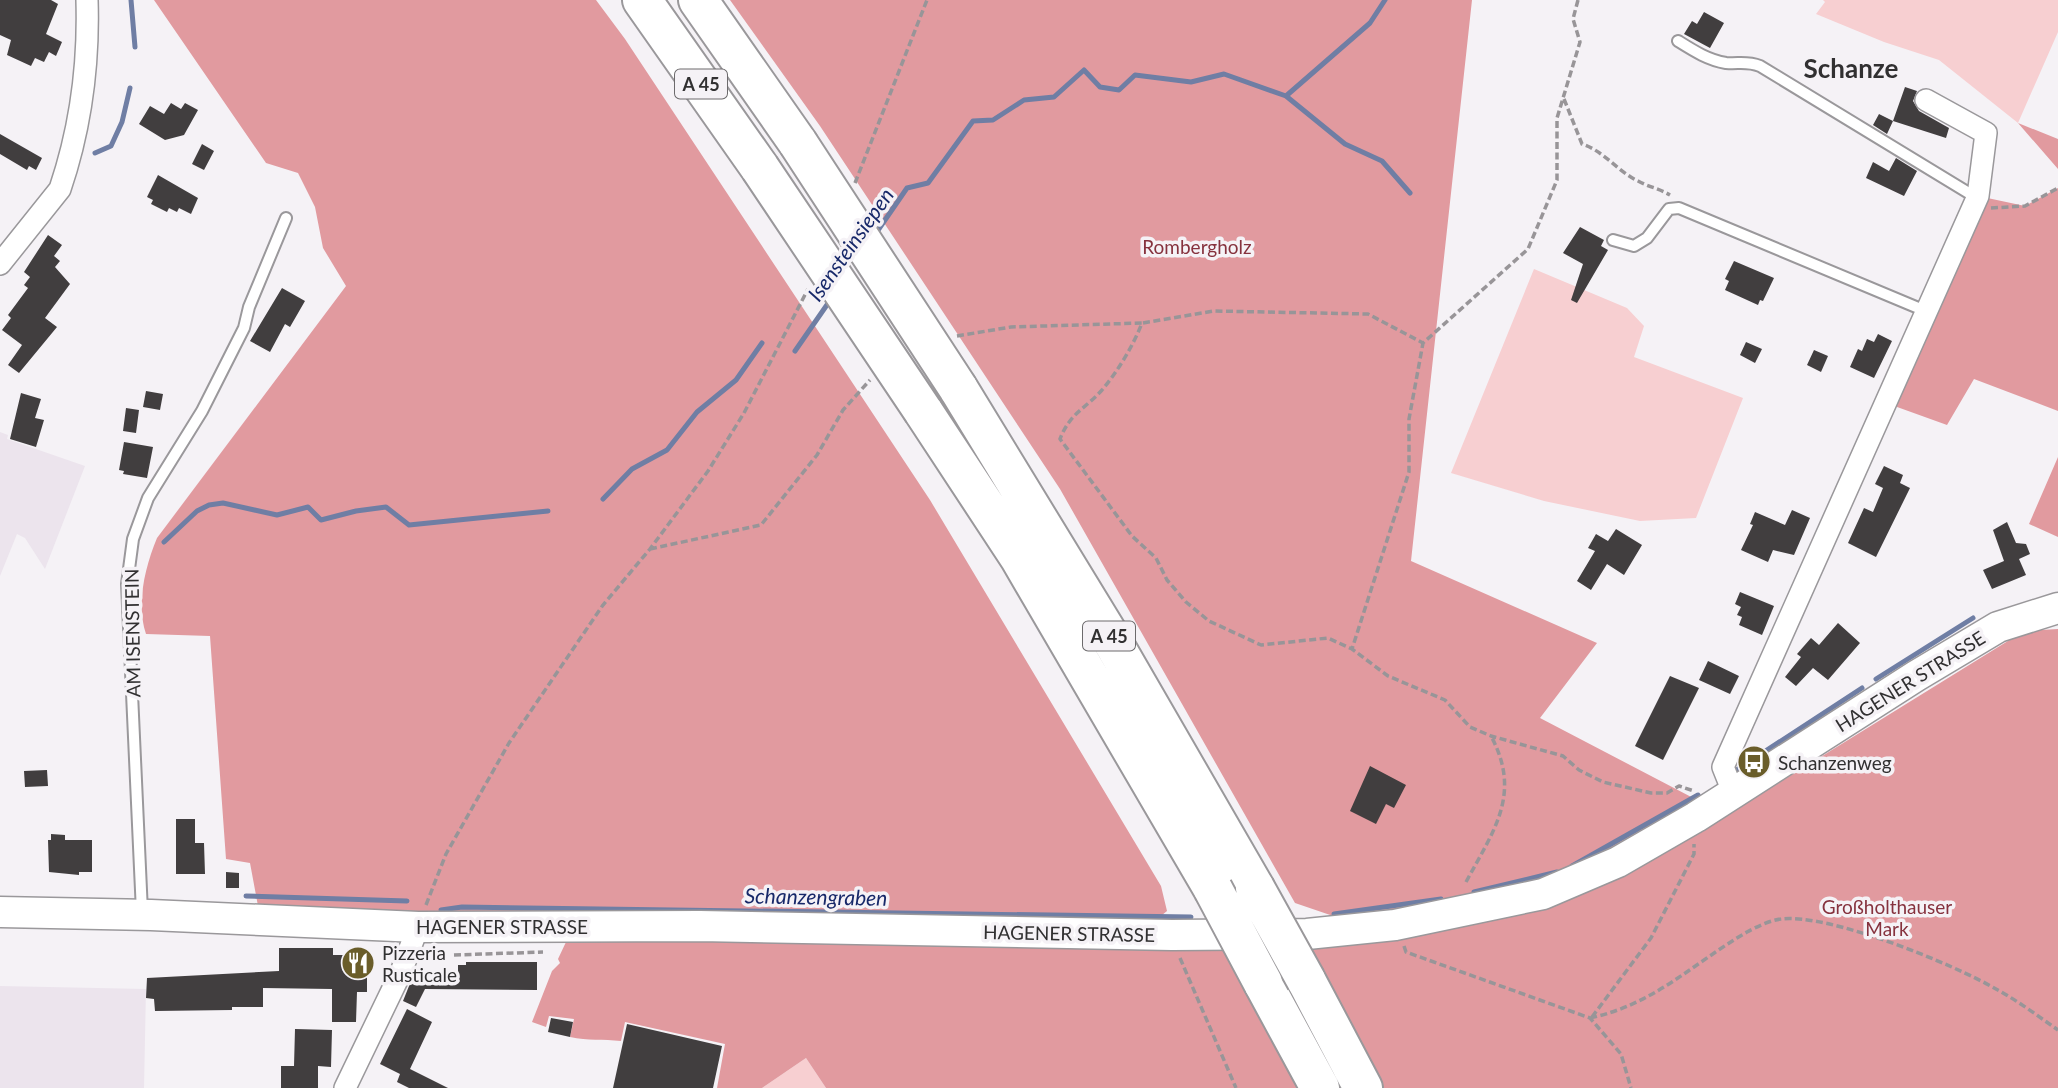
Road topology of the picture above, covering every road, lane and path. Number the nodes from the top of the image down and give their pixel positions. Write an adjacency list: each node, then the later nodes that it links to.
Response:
1 (87, 0): 13 (street)
2 (642, 0): 33 (highway, A 45, bridge)
3 (698, 0): 34 (highway, A 45, bridge)
4 (1578, 0): 6 (path)
5 (1678, 41): 9 (lane)
6 (1564, 96): 10 (path); 16 (path)
7 (1926, 100): 9 (street)
8 (2058, 188): 9 (path)
9 (1978, 197): 14 (street)
10 (1679, 208): 12 (lane); 14 (lane)
11 (286, 218): 23 (lane, AM ISENSTEIN)
12 (1613, 240)
13 (0, 264)
14 (1928, 312): 20 (street)
15 (1142, 323): 16 (path)
16 (1423, 343): 19 (path)
17 (650, 549): 25 (path)
18 (2058, 608): 20 (main road, HAGENER STRASSE)
19 (1491, 736): 20 (path); 21 (path)
20 (1714, 805): 24 (main road, HAGENER STRASSE); 29 (path)
21 (1465, 882)
22 (0, 912): 23 (main road, HAGENER STRASSE)
23 (142, 915): 25 (main road, HAGENER STRASSE)
24 (1395, 925): 26 (main road, HAGENER STRASSE); 29 (path)
25 (418, 927): 26 (main road, HAGENER STRASSE); 31 (street)
26 (1172, 935): 32 (path)
27 (543, 953): 28 (path)
28 (454, 955)
29 (1590, 1018): 30 (path); 35 (path)
30 (2058, 1030)
31 (345, 1088)
32 (1236, 1088)
33 (1320, 1088)
34 (1363, 1088)
35 (1631, 1088)

